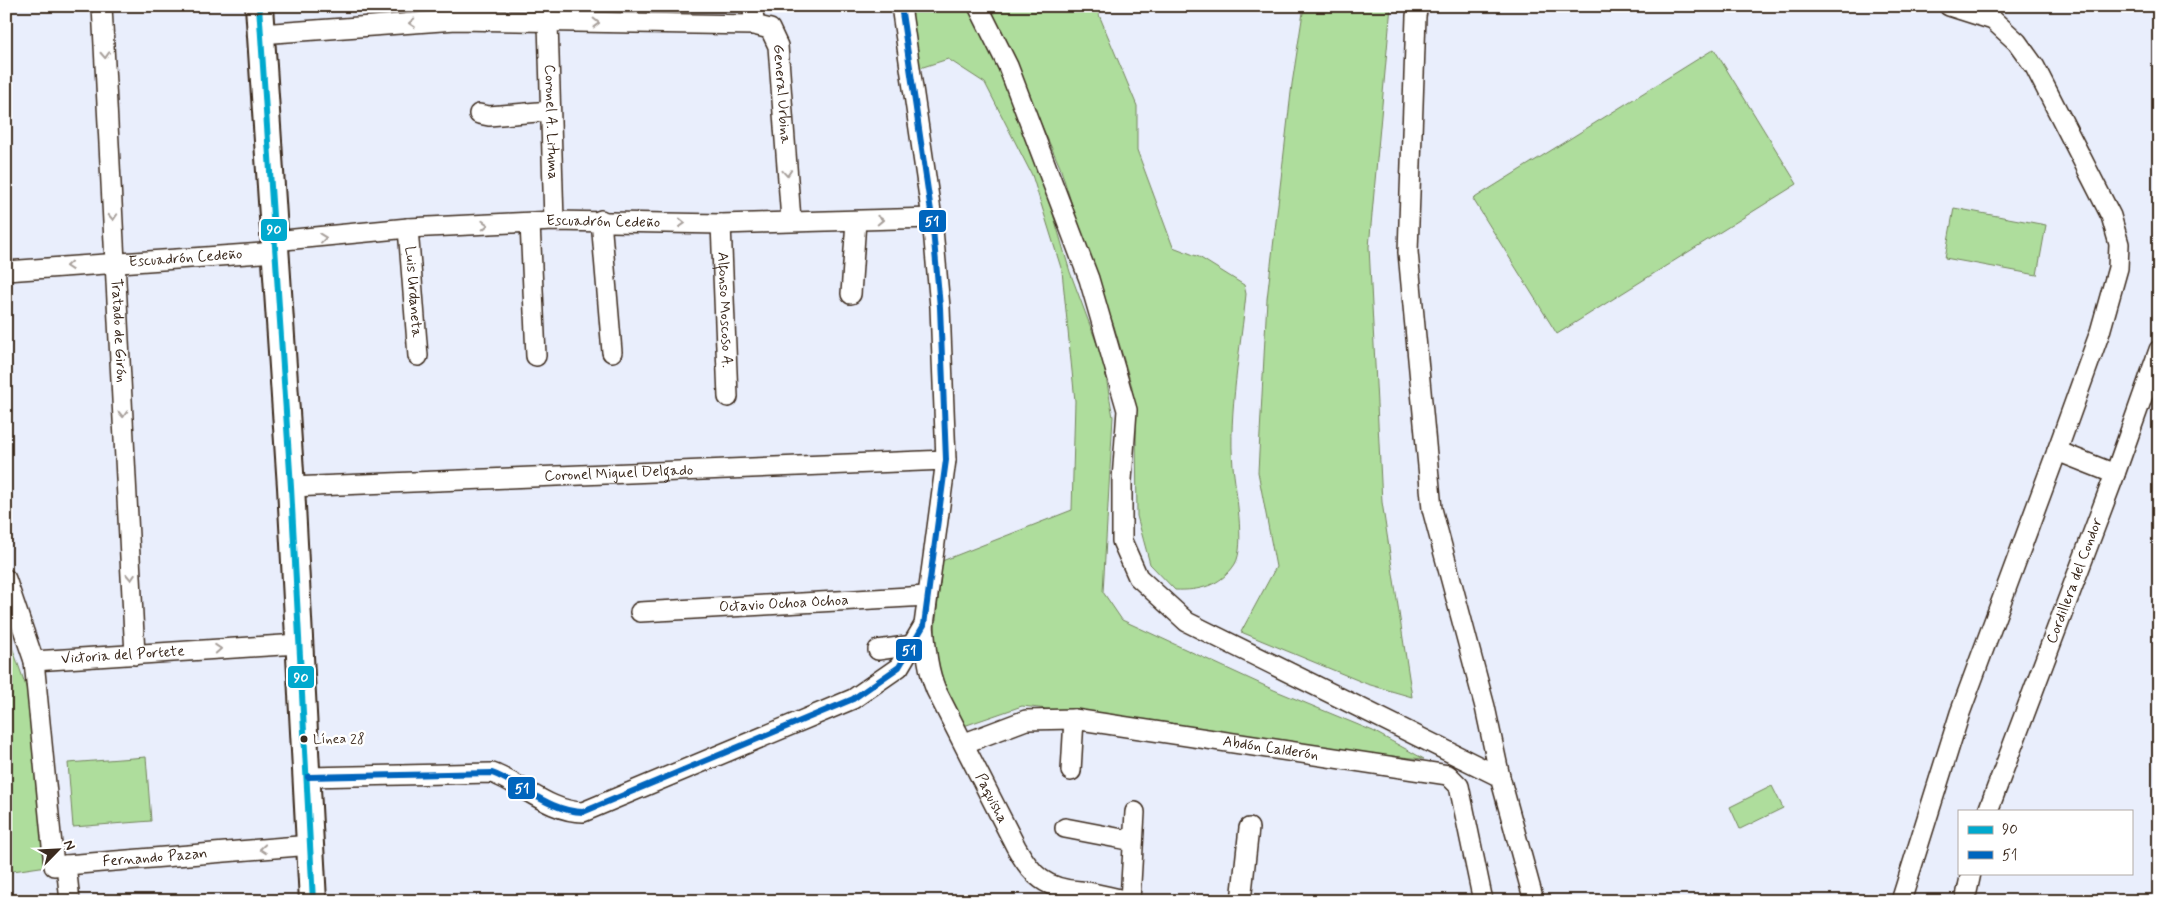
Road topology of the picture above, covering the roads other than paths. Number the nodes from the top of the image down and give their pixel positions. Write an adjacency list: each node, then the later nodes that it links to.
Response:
1 (102, 6): 22 (street, Tratado de Girón, one-way to 22)
2 (259, 6): 10 (main road)
3 (753, 6): 9 (street)
4 (901, 6): 13 (street)
5 (978, 6): 48 (street)
6 (1418, 6): 48 (street)
7 (1949, 6): 31 (street)
8 (548, 23): 9 (street, General Urbina, one-way to 9); 10 (street, General Urbina, one-way to 10); 11 (street, Coronel A. Lituma)
9 (754, 25): 15 (street, General Urbina, one-way to 15)
10 (260, 34): 21 (main road)
11 (550, 111): 12 (street); 16 (street, Coronel A. Lituma)
12 (479, 114)
13 (932, 218): 17 (street, Escuadrón Cedeño, one-way to 13); 32 (street)
14 (601, 220): 16 (street, Escuadrón Cedeño); 19 (street, Escuadrón Cedeño, one-way to 19); 26 (street)
15 (790, 220): 17 (street, Escuadrón Cedeño); 19 (street, Escuadrón Cedeño)
16 (554, 221): 18 (street, Escuadrón Cedeño)
17 (856, 221): 24 (street)
18 (530, 223): 20 (street, Escuadrón Cedeño, one-way to 18); 28 (street)
19 (721, 224): 29 (street, Alfonso Moscoso A.)
20 (408, 228): 21 (street, Escuadrón Cedeño, one-way to 20); 27 (street, Luis Urdaneta)
21 (275, 247): 22 (street, Escuadrón Cedeño); 34 (main road)
22 (116, 262): 23 (street, Escuadrón Cedeño, one-way to 23); 42 (street, Tratado de Girón, one-way to 42)
23 (6, 271)
24 (851, 294)
25 (2159, 350): 30 (street, Cordillera del Condor)
26 (612, 352)
27 (418, 356)
28 (536, 356)
29 (728, 397)
30 (2151, 399): 33 (street, Cordillera del Condor)
31 (2057, 451): 33 (street); 63 (street)
32 (946, 460): 34 (street, Coronel Miguel Delgado); 36 (street)
33 (2115, 474): 49 (street, Cordillera del Condor)
34 (290, 487): 39 (main road)
35 (6, 580): 43 (street)
36 (927, 596): 37 (street, Octavio Ochoa Ochoa); 38 (street)
37 (640, 612)
38 (924, 624): 40 (street); 45 (street, Paquisha)
39 (298, 644): 42 (street, Victoria del Portete, one-way to 39); 47 (main road)
40 (913, 645): 41 (street); 47 (street)
41 (878, 650)
42 (135, 655): 43 (street, Victoria del Portete)
43 (34, 662): 55 (street)
44 (1074, 719): 45 (street, Abdón Calderón); 46 (street); 61 (street, Abdón Calderón)
45 (965, 743): 59 (street, Paquisha)
46 (1071, 771)
47 (308, 777): 54 (main road)
48 (1500, 777): 62 (street)
49 (1988, 810)
50 (1134, 812): 53 (street)
51 (1065, 828): 53 (street)
52 (1249, 828): 60 (street)
53 (1133, 841): 59 (street)
54 (312, 845): 55 (street, Fernando Pazan, one-way to 55); 58 (main road)
55 (66, 865): 57 (street)
56 (1971, 874): 64 (street)
57 (70, 901)
58 (313, 901)
59 (1130, 901)
60 (1241, 901)
61 (1483, 901)
62 (1534, 901)
63 (1901, 901)
64 (1965, 901)

